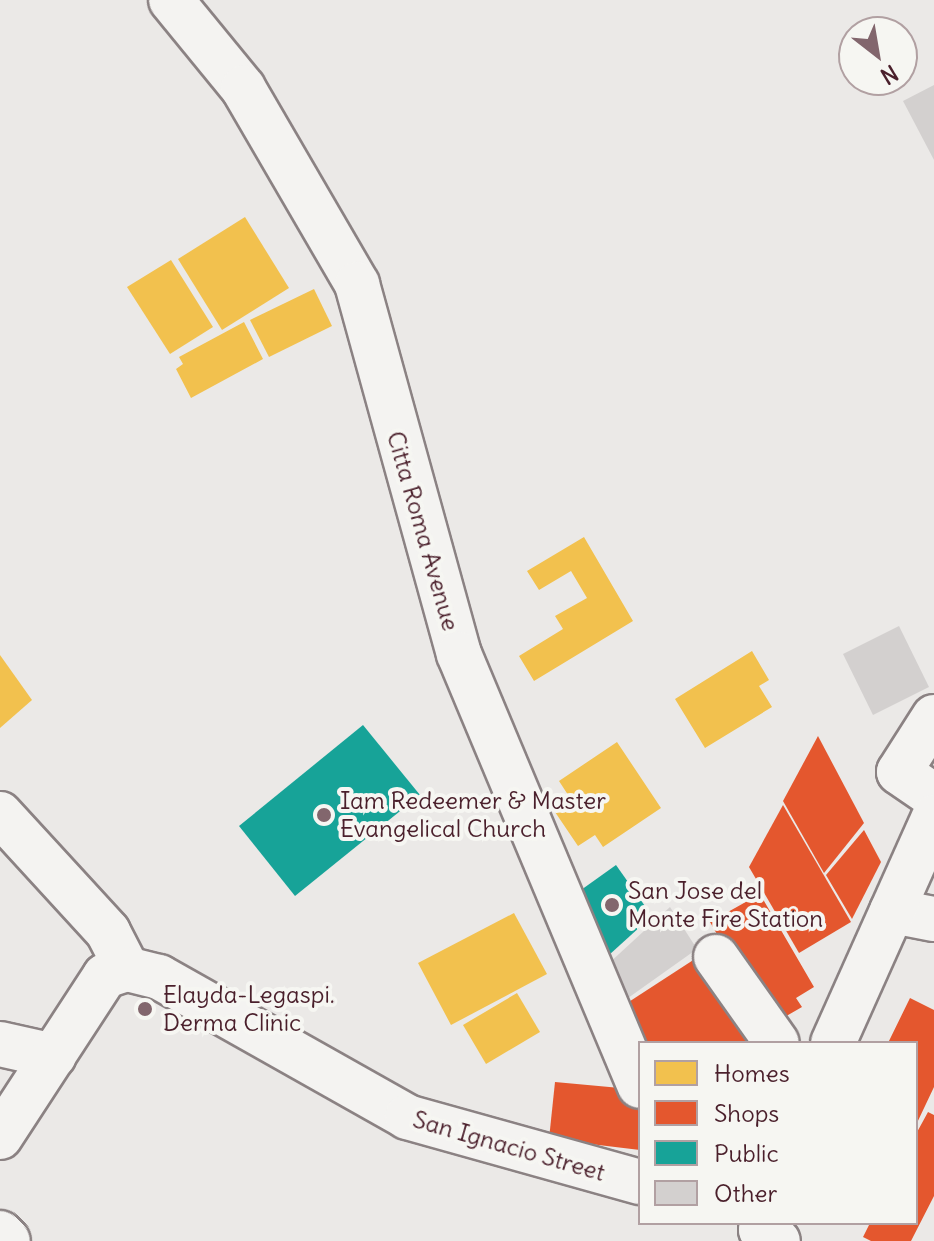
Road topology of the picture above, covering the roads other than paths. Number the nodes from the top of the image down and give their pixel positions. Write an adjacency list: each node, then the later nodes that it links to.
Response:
1 (171, 0): 14 (street, Citta Roma Avenue)
2 (934, 717): 3 (street)
3 (934, 796)
4 (0, 814): 9 (street)
5 (934, 817): 6 (street)
6 (892, 911): 7 (street); 11 (street)
7 (934, 919)
8 (716, 957): 10 (street)
9 (127, 969): 13 (street); 16 (street, San Ignacio Street)
10 (776, 1041)
11 (834, 1041)
12 (0, 1044): 13 (street)
13 (54, 1056): 15 (street)
14 (638, 1081)
15 (0, 1137)
16 (638, 1181)
17 (0, 1233): 18 (street)
18 (8, 1241)

